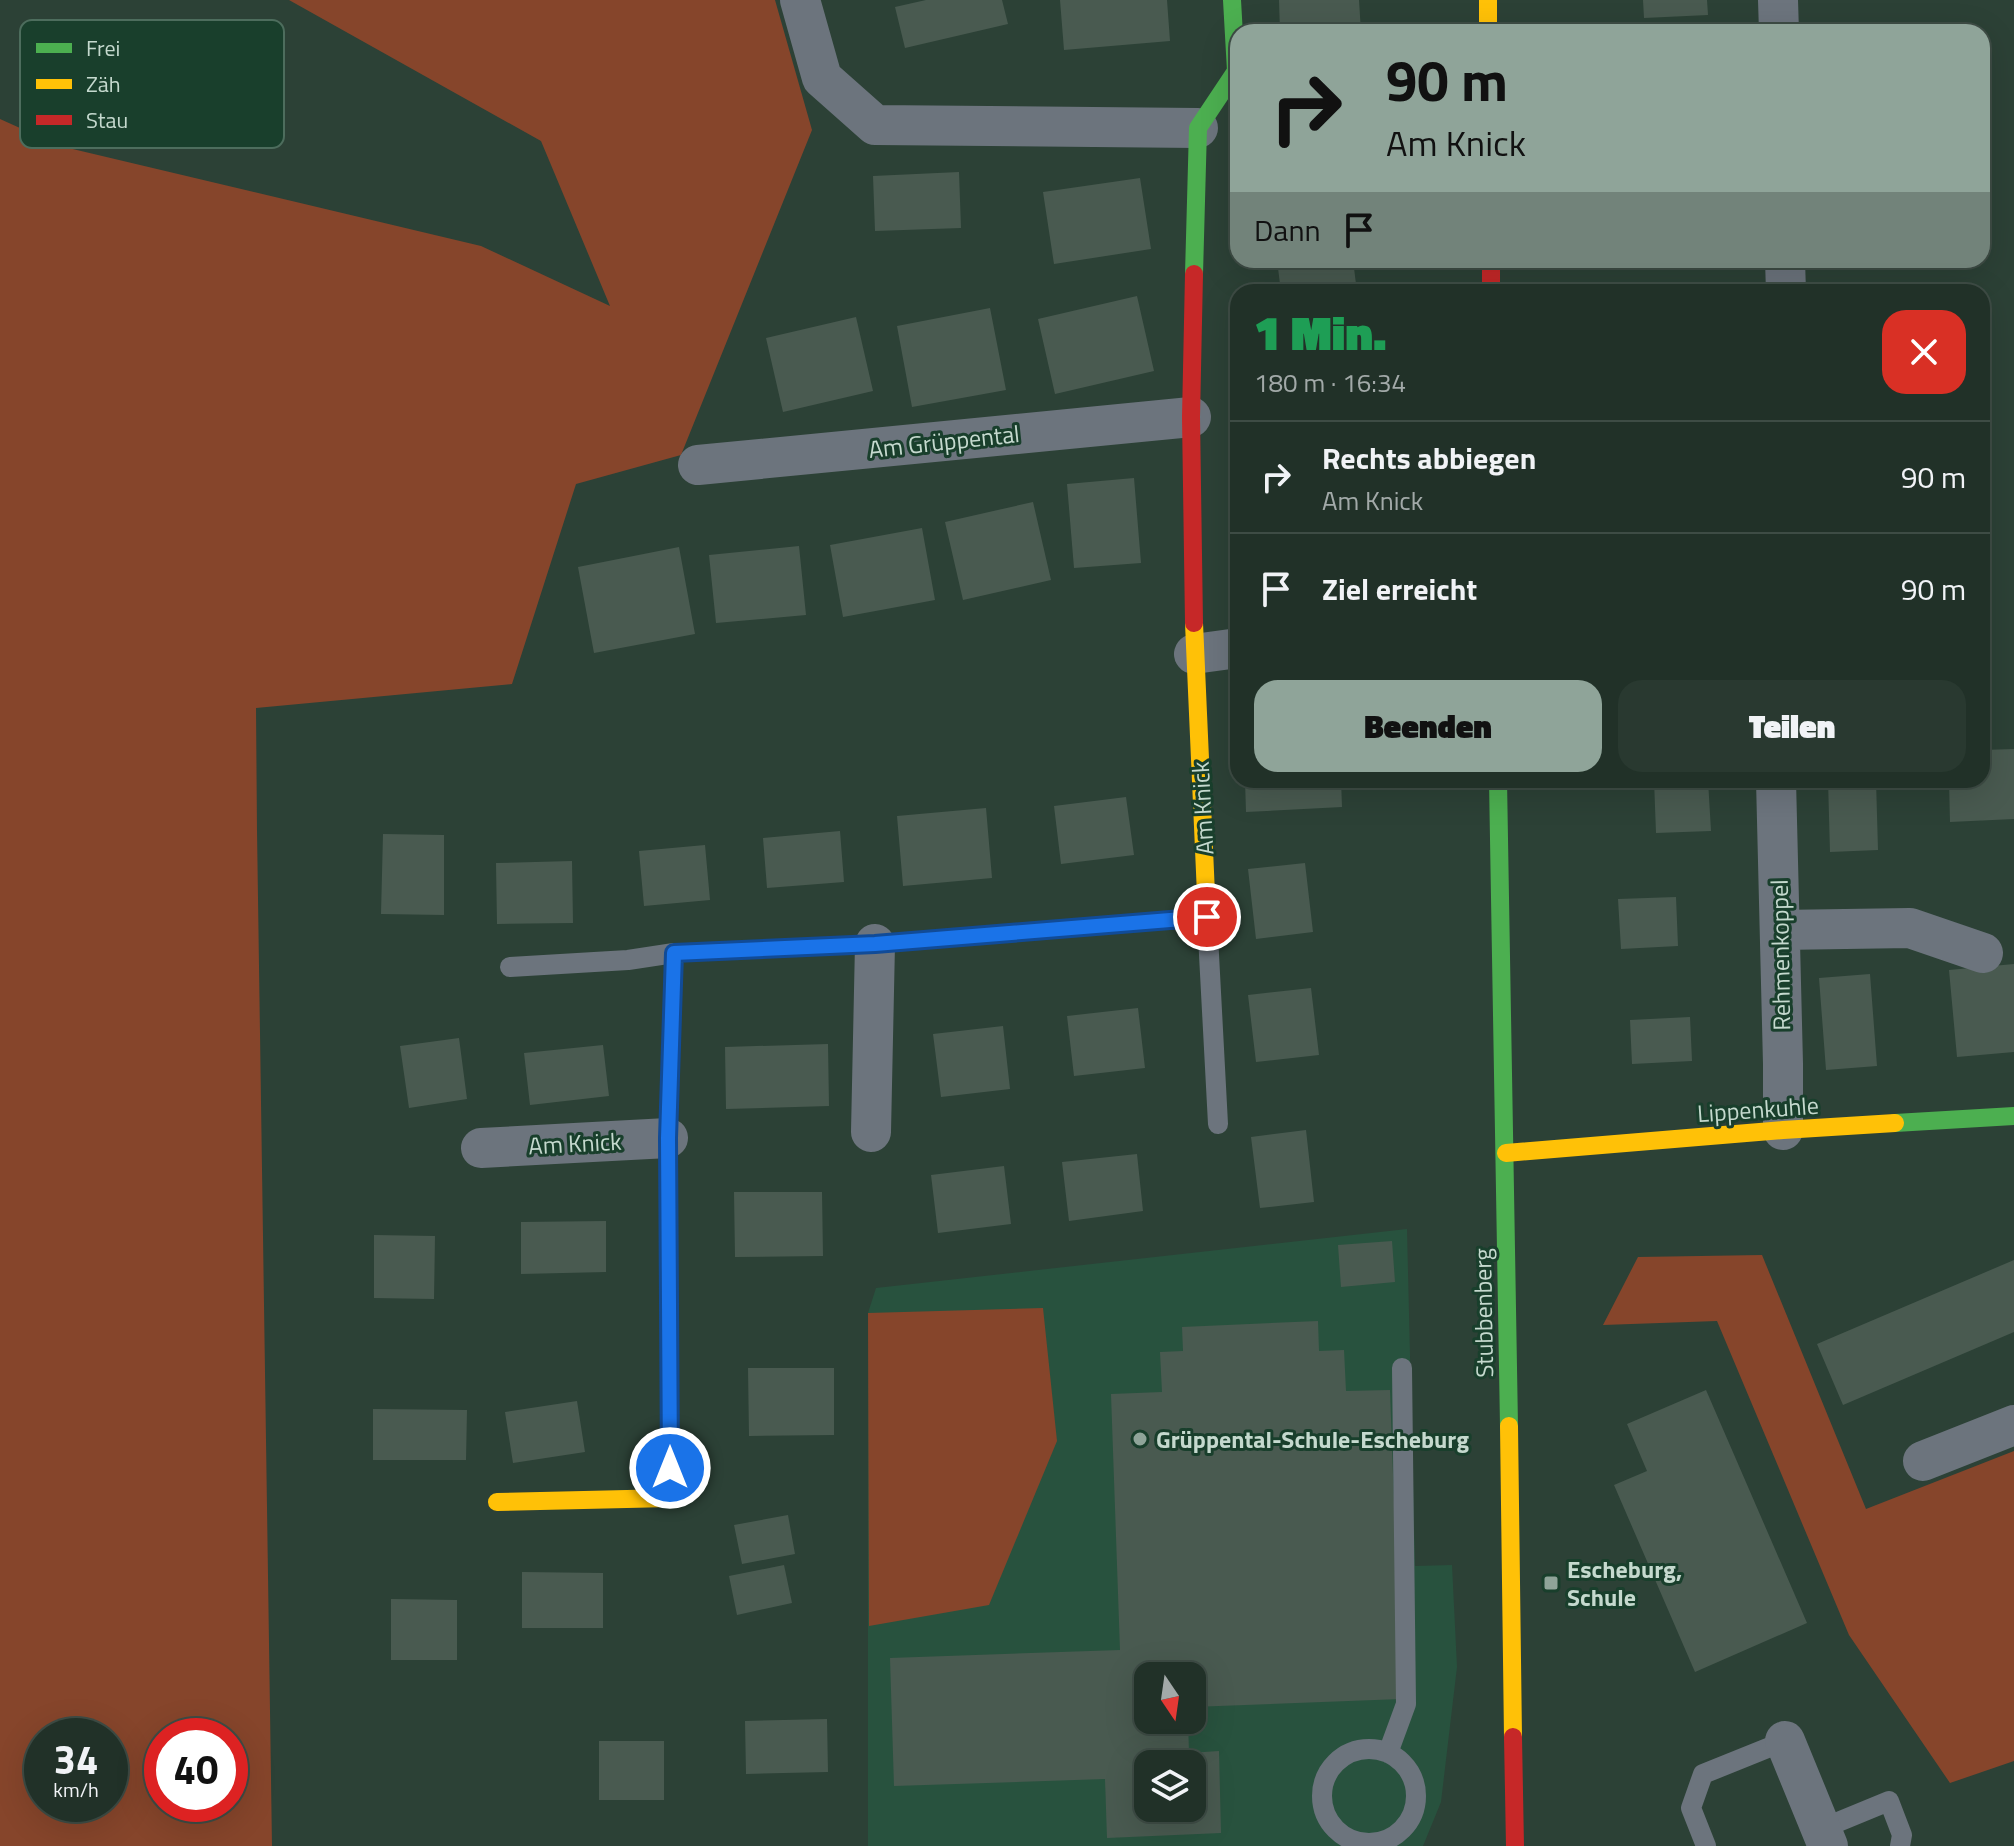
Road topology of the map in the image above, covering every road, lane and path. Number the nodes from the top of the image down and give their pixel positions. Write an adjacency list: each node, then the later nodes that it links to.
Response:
1 (800, 0): 9 (street)
2 (1232, 0): 5 (street)
3 (1488, 0): 6 (street)
4 (1778, 0): 7 (street)
5 (1233, 24)
6 (1488, 24)
7 (1779, 24)
8 (1230, 80): 9 (street)
9 (1198, 128): 10 (street)
10 (1191, 417): 11 (street, Am Grüppental); 13 (street)
11 (698, 465)
12 (1230, 649): 13 (street)
13 (1194, 654): 16 (street, Am Knick)
14 (1498, 788): 28 (street, Stubbenberg)
15 (1776, 788): 17 (street, Rehmenkoppel)
16 (1207, 917): 18 (street); 23 (lane)
17 (1780, 930): 20 (street); 24 (street, Rehmenkoppel)
18 (875, 944): 19 (street); 25 (street)
19 (674, 953): 21 (lane); 26 (street)
20 (1983, 953)
21 (510, 967)
22 (2014, 1116): 24 (street, Lippenkuhle)
23 (1218, 1124)
24 (1783, 1130): 28 (street, Lippenkuhle)
25 (871, 1132)
26 (668, 1138): 27 (street, Am Knick); 32 (street)
27 (481, 1148)
28 (1506, 1153): 37 (street, Stubbenberg)
29 (1402, 1368): 34 (lane)
30 (2014, 1425): 31 (street)
31 (1923, 1461)
32 (497, 1502)
33 (1785, 1741): 35 (street); 38 (lane)
34 (1388, 1753): 36 (lane); 36 (lane)
35 (1825, 1838): 39 (lane)
36 (1367, 1844)
37 (1515, 1846)
38 (1706, 1846)
39 (1900, 1846)

